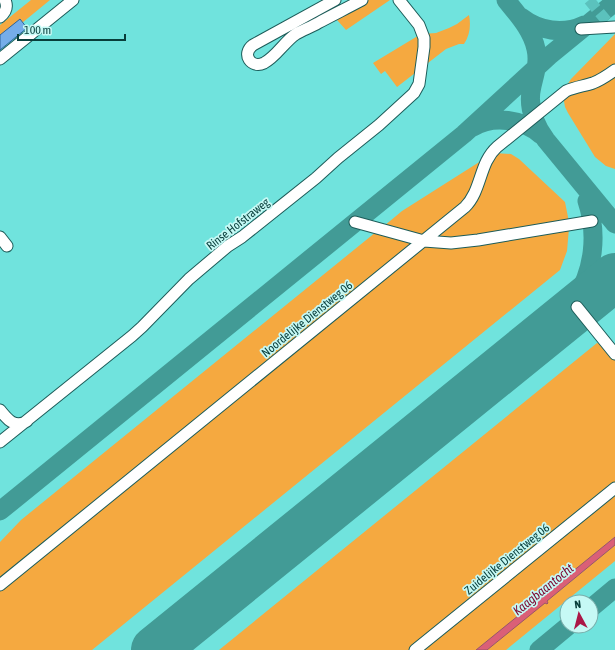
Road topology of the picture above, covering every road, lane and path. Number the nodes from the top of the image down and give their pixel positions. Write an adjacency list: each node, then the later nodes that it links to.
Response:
1 (5, 0): 6 (street)
2 (73, 0): 9 (street)
3 (335, 0): 4 (street)
4 (362, 0)
5 (399, 0): 19 (street, Rinse Hofstraweg)
6 (0, 17)
7 (615, 27): 8 (street)
8 (581, 29)
9 (0, 59)
10 (615, 70): 14 (street, Noordelijke Dienstweg 06)
11 (592, 221): 14 (street)
12 (355, 222): 14 (street)
13 (0, 237): 15 (street)
14 (424, 241): 22 (street, Noordelijke Dienstweg 06)
15 (7, 246)
16 (577, 307): 17 (street)
17 (615, 354)
18 (0, 410): 19 (street)
19 (28, 420): 20 (street, Rinse Hofstraweg)
20 (0, 442)
21 (615, 488): 23 (street, Zuidelijke Dienstweg 06)
22 (0, 584)
23 (415, 650)

